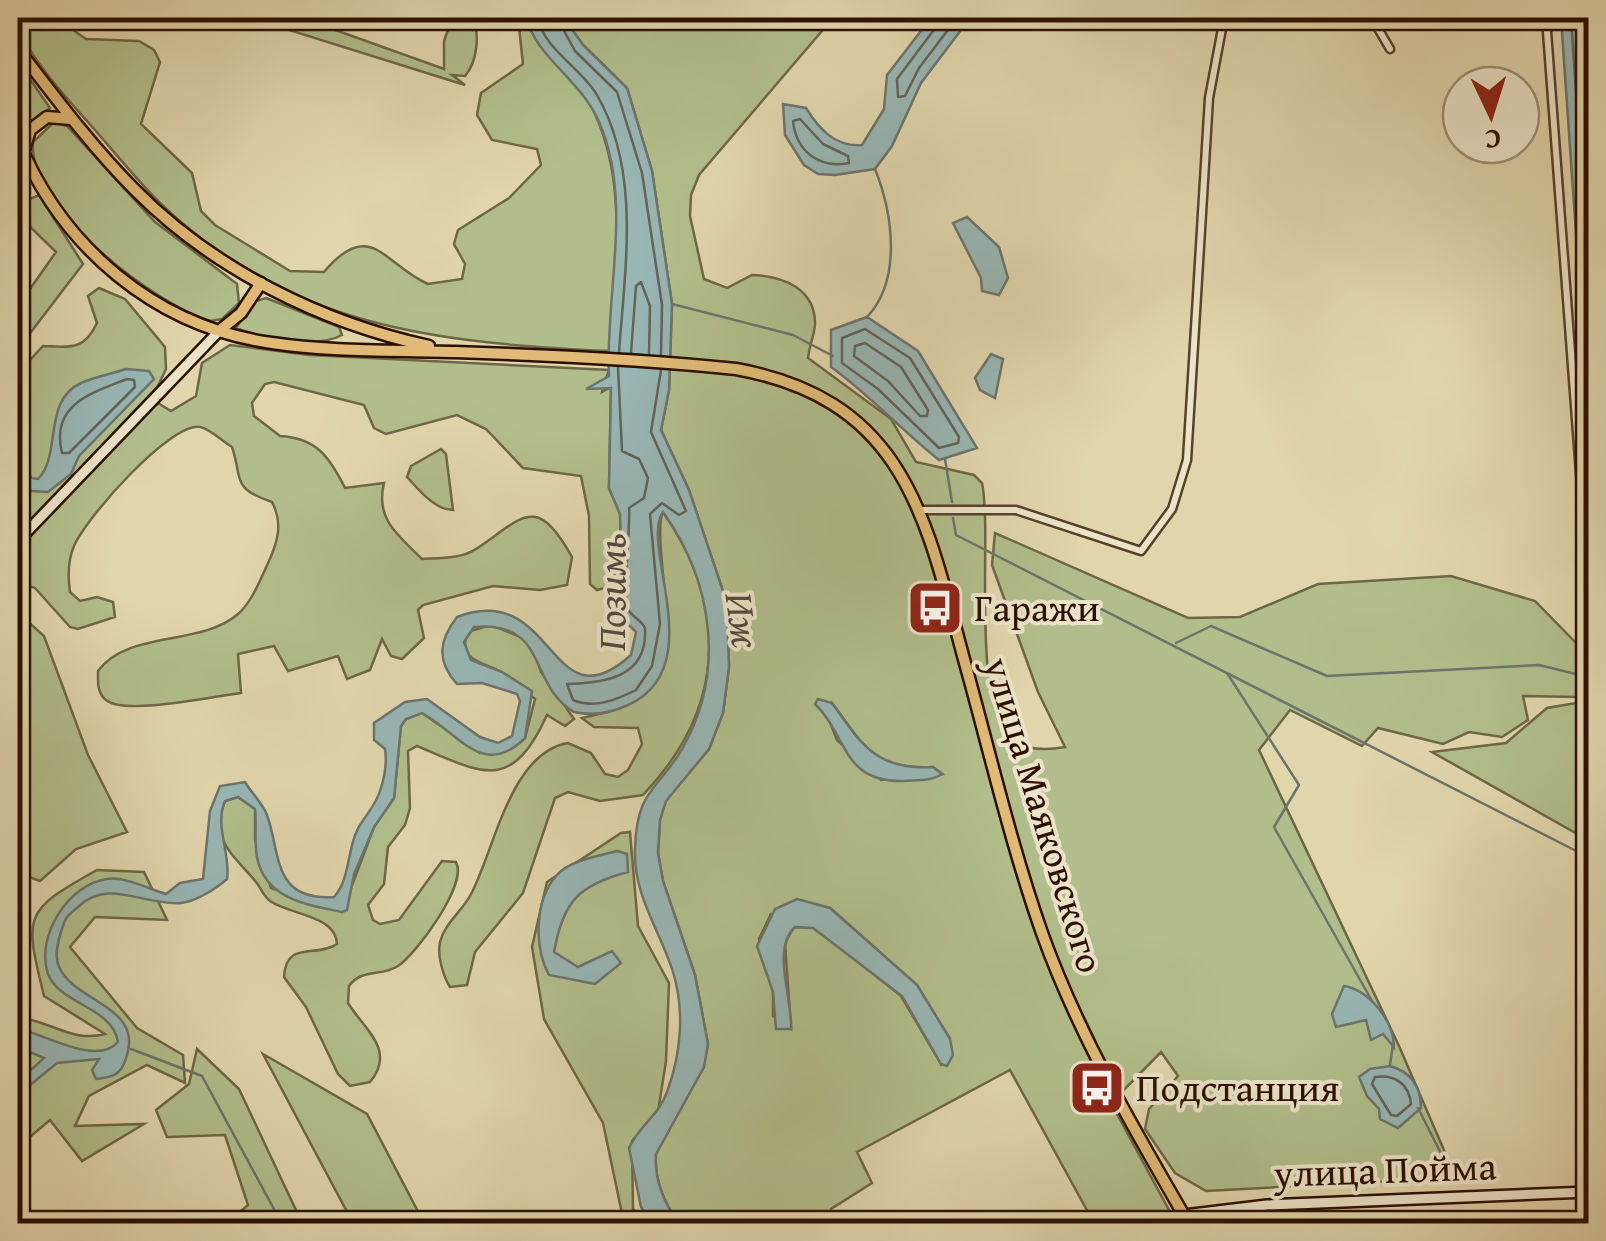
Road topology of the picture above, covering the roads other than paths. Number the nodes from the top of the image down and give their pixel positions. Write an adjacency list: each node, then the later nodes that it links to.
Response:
1 (1224, 18): 12 (street)
2 (1372, 18): 5 (street)
3 (1546, 18): 14 (street)
4 (18, 49): 6 (main road)
5 (1390, 49)
6 (72, 119): 8 (main road); 9 (main road)
7 (18, 140): 8 (main road)
8 (24, 157): 10 (main road)
9 (262, 283): 10 (main road); 11 (main road)
10 (219, 331): 11 (main road); 13 (main road)
11 (480, 352): 12 (main road, улица Маяковского)
12 (922, 510): 16 (main road, улица Маяковского)
13 (18, 541)
14 (1588, 580)
15 (1588, 1192): 16 (main road, улица Пойма)
16 (1187, 1219)

